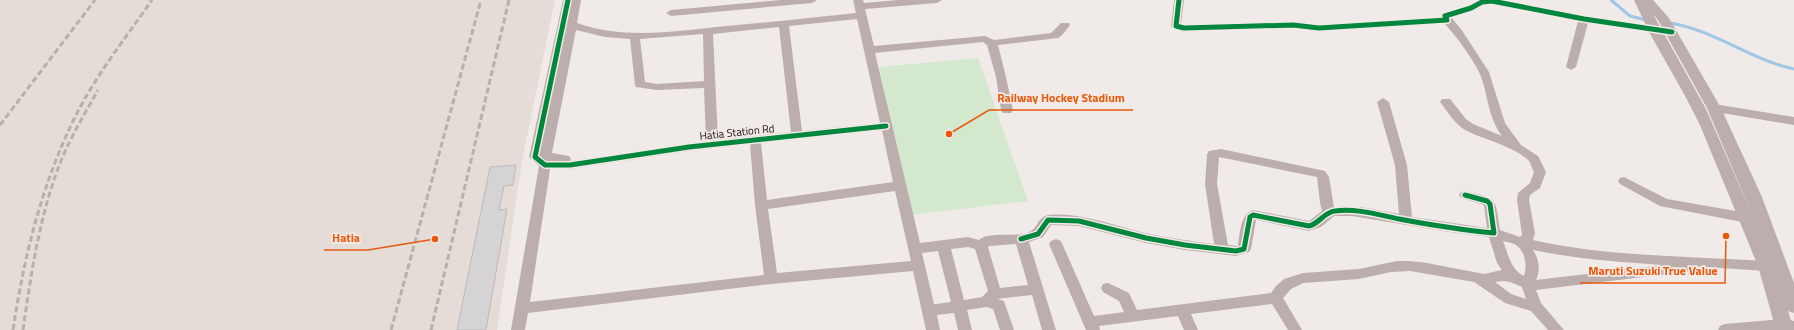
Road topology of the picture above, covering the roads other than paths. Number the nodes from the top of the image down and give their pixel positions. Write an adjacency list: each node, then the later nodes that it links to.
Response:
1 (572, 0): 2 (street); 17 (street); 36 (street)
2 (585, 0)
3 (812, 0): 9 (street)
4 (937, 0): 10 (street)
5 (1179, 0): 13 (street)
6 (1640, 0): 16 (main road)
7 (1646, 0): 16 (main road)
8 (1507, 2): 12 (street); 13 (street)
9 (728, 4): 11 (street); 18 (street)
10 (859, 7): 14 (street); 22 (street)
11 (671, 13)
12 (1584, 19): 16 (street); 23 (street)
13 (1447, 20): 34 (street)
14 (783, 23): 18 (street); 31 (street)
15 (1065, 25): 21 (street)
16 (1660, 25): 27 (main road); 42 (main road)
17 (572, 26): 20 (street); 35 (street)
18 (729, 28): 19 (street)
19 (708, 31): 20 (street); 24 (street)
20 (635, 37): 24 (street)
21 (992, 43): 22 (street); 28 (street)
22 (869, 50): 30 (street)
23 (1571, 67)
24 (711, 84): 33 (street)
25 (1383, 102): 43 (street)
26 (1446, 102): 34 (street)
27 (1714, 108): 29 (street); 65 (main road)
28 (1007, 110)
29 (1794, 121)
30 (886, 126): 31 (street, Hatia Station Rd); 38 (street)
31 (797, 136): 32 (street, Hatia Station Rd)
32 (755, 140): 33 (street, Hatia Station Rd); 40 (street)
33 (712, 145): 35 (street, Hatia Station Rd)
34 (1518, 150): 46 (street)
35 (592, 160): 36 (street)
36 (545, 165): 67 (street)
37 (1624, 181): 42 (street)
38 (899, 186): 40 (street); 50 (street)
39 (1465, 195): 44 (street)
40 (761, 204): 56 (street)
41 (1330, 212): 43 (street); 51 (street); 51 (street)
42 (1747, 218): 53 (main road)
43 (1406, 220): 44 (street)
44 (1494, 233): 46 (street); 55 (street)
45 (1021, 239): 49 (street); 51 (street); 60 (street)
46 (1521, 242): 53 (street); 58 (street)
47 (1056, 244): 70 (street)
48 (943, 245): 49 (street); 50 (street); 63 (street)
49 (981, 246): 61 (street)
50 (914, 249): 52 (street)
51 (1222, 250)
52 (918, 265): 56 (street); 66 (street)
53 (1766, 266): 71 (main road)
54 (1690, 267): 58 (street)
55 (1506, 274): 57 (street); 58 (street)
56 (771, 279): 67 (street)
57 (1486, 281): 62 (street); 64 (street)
58 (1527, 285): 64 (street)
59 (1108, 288): 69 (street)
60 (1036, 289): 61 (street); 76 (street)
61 (991, 297): 63 (street); 75 (street)
62 (1276, 298): 68 (street); 78 (street)
63 (959, 306): 66 (street); 74 (street)
64 (1535, 306): 79 (street)
65 (1794, 306)
66 (928, 307): 73 (street)
67 (521, 308): 72 (street)
68 (1183, 311): 69 (street); 77 (street)
69 (1133, 317): 70 (street)
70 (1092, 326)
71 (1788, 327): 80 (street)
72 (518, 330)
73 (932, 330)
74 (965, 330)
75 (1007, 330)
76 (1050, 330)
77 (1192, 330)
78 (1295, 330)
79 (1557, 330)
80 (1725, 330)

